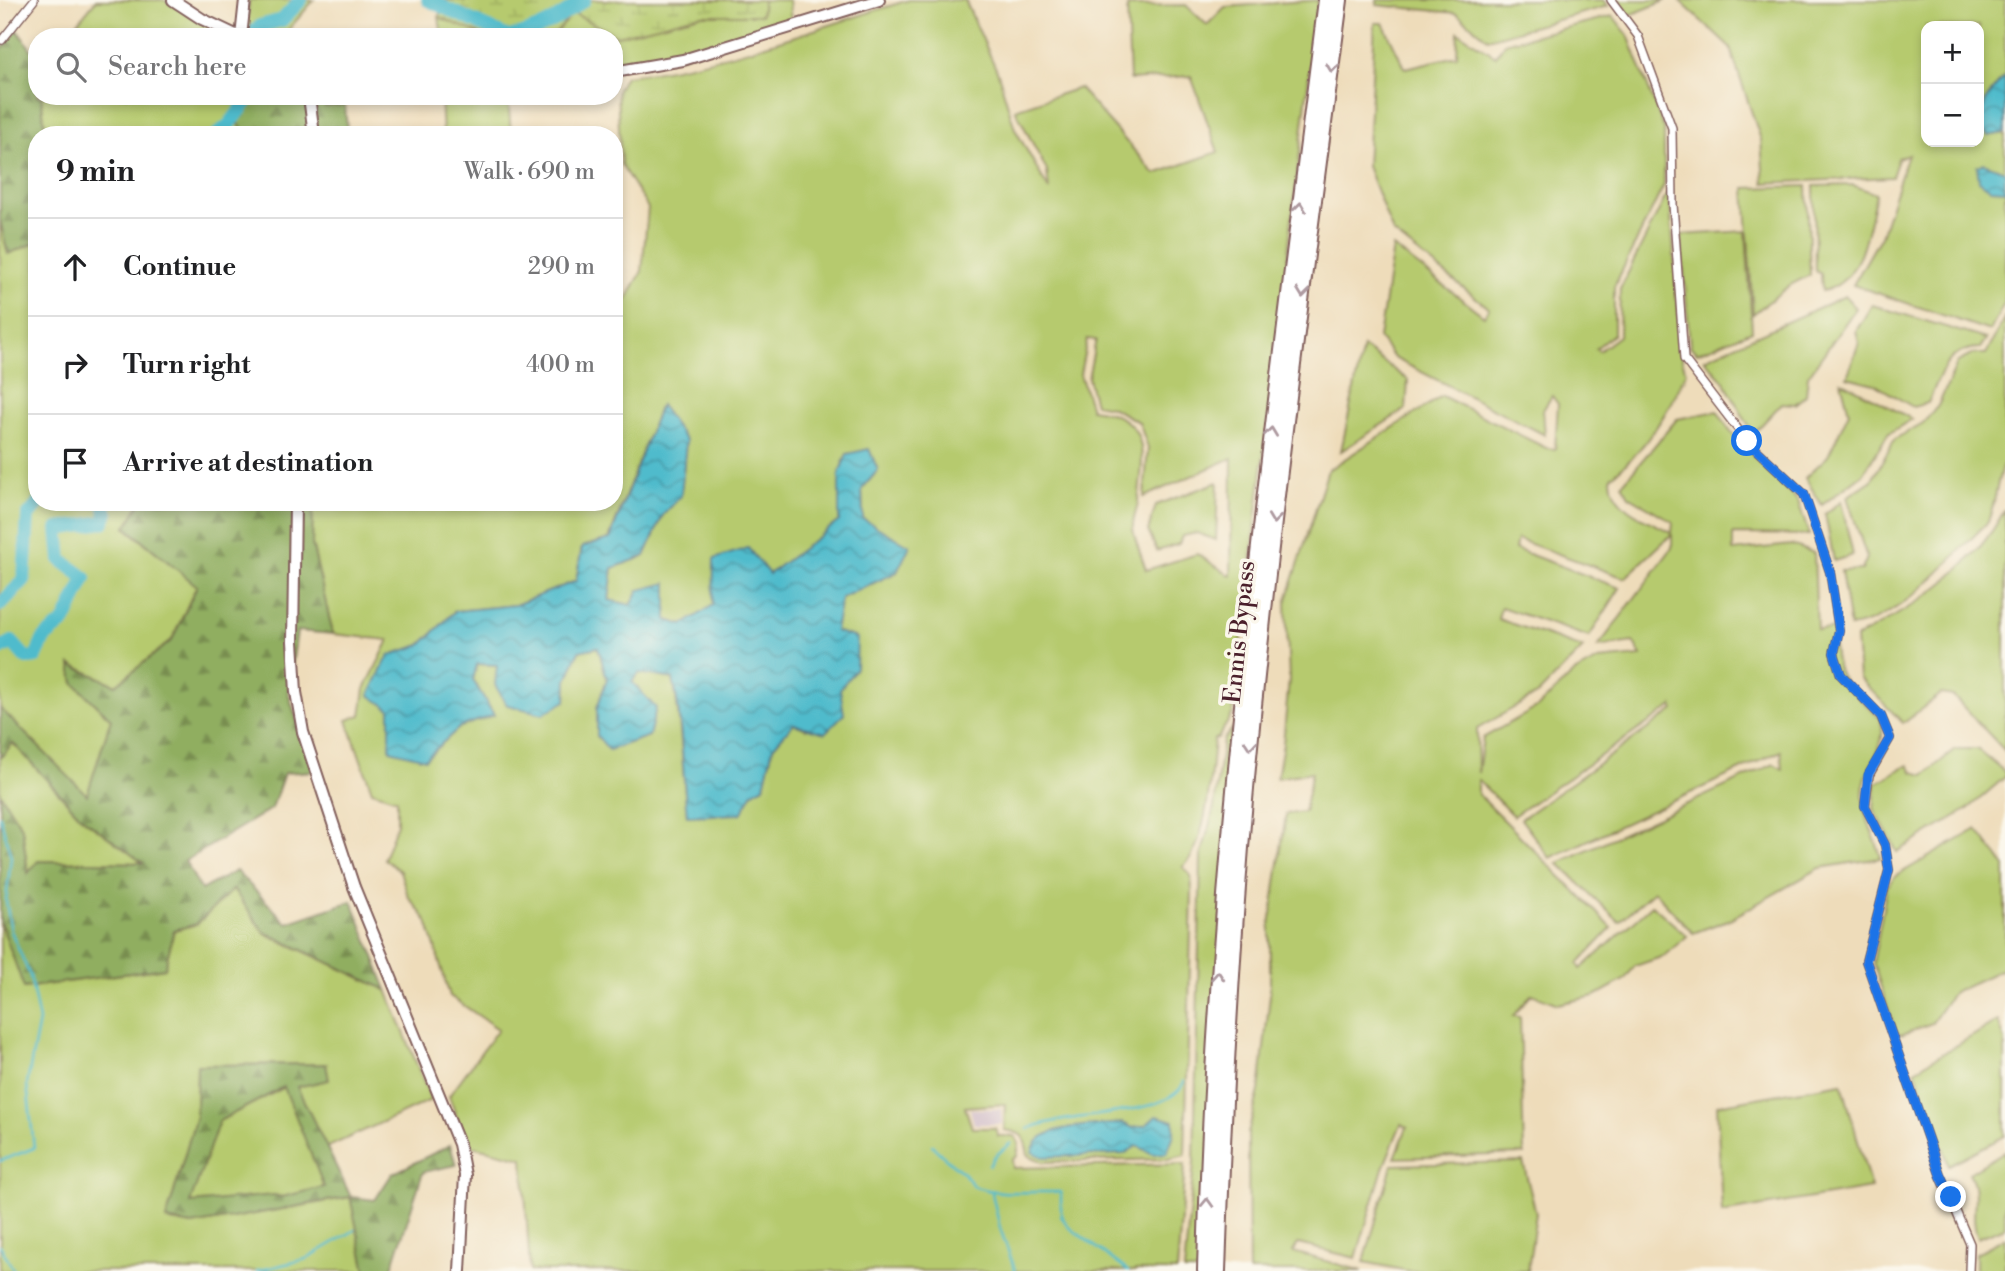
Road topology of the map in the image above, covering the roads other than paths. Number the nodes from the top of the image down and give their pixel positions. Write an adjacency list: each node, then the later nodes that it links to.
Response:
1 (34, 0): 10 (street)
2 (173, 0): 8 (street)
3 (245, 0): 9 (street)
4 (879, 0): 11 (street)
5 (1326, 0): 16 (highway, Ennis Bypass, one-way to 5)
6 (1340, 0): 17 (highway, Ennis Bypass, one-way to 17)
7 (1611, 0): 18 (street)
8 (219, 28)
9 (241, 28)
10 (2, 40)
11 (623, 70)
12 (310, 105): 13 (street)
13 (313, 126)
14 (295, 511): 15 (street)
15 (460, 1271)
16 (1205, 1271)
17 (1218, 1271)
18 (1969, 1271)

